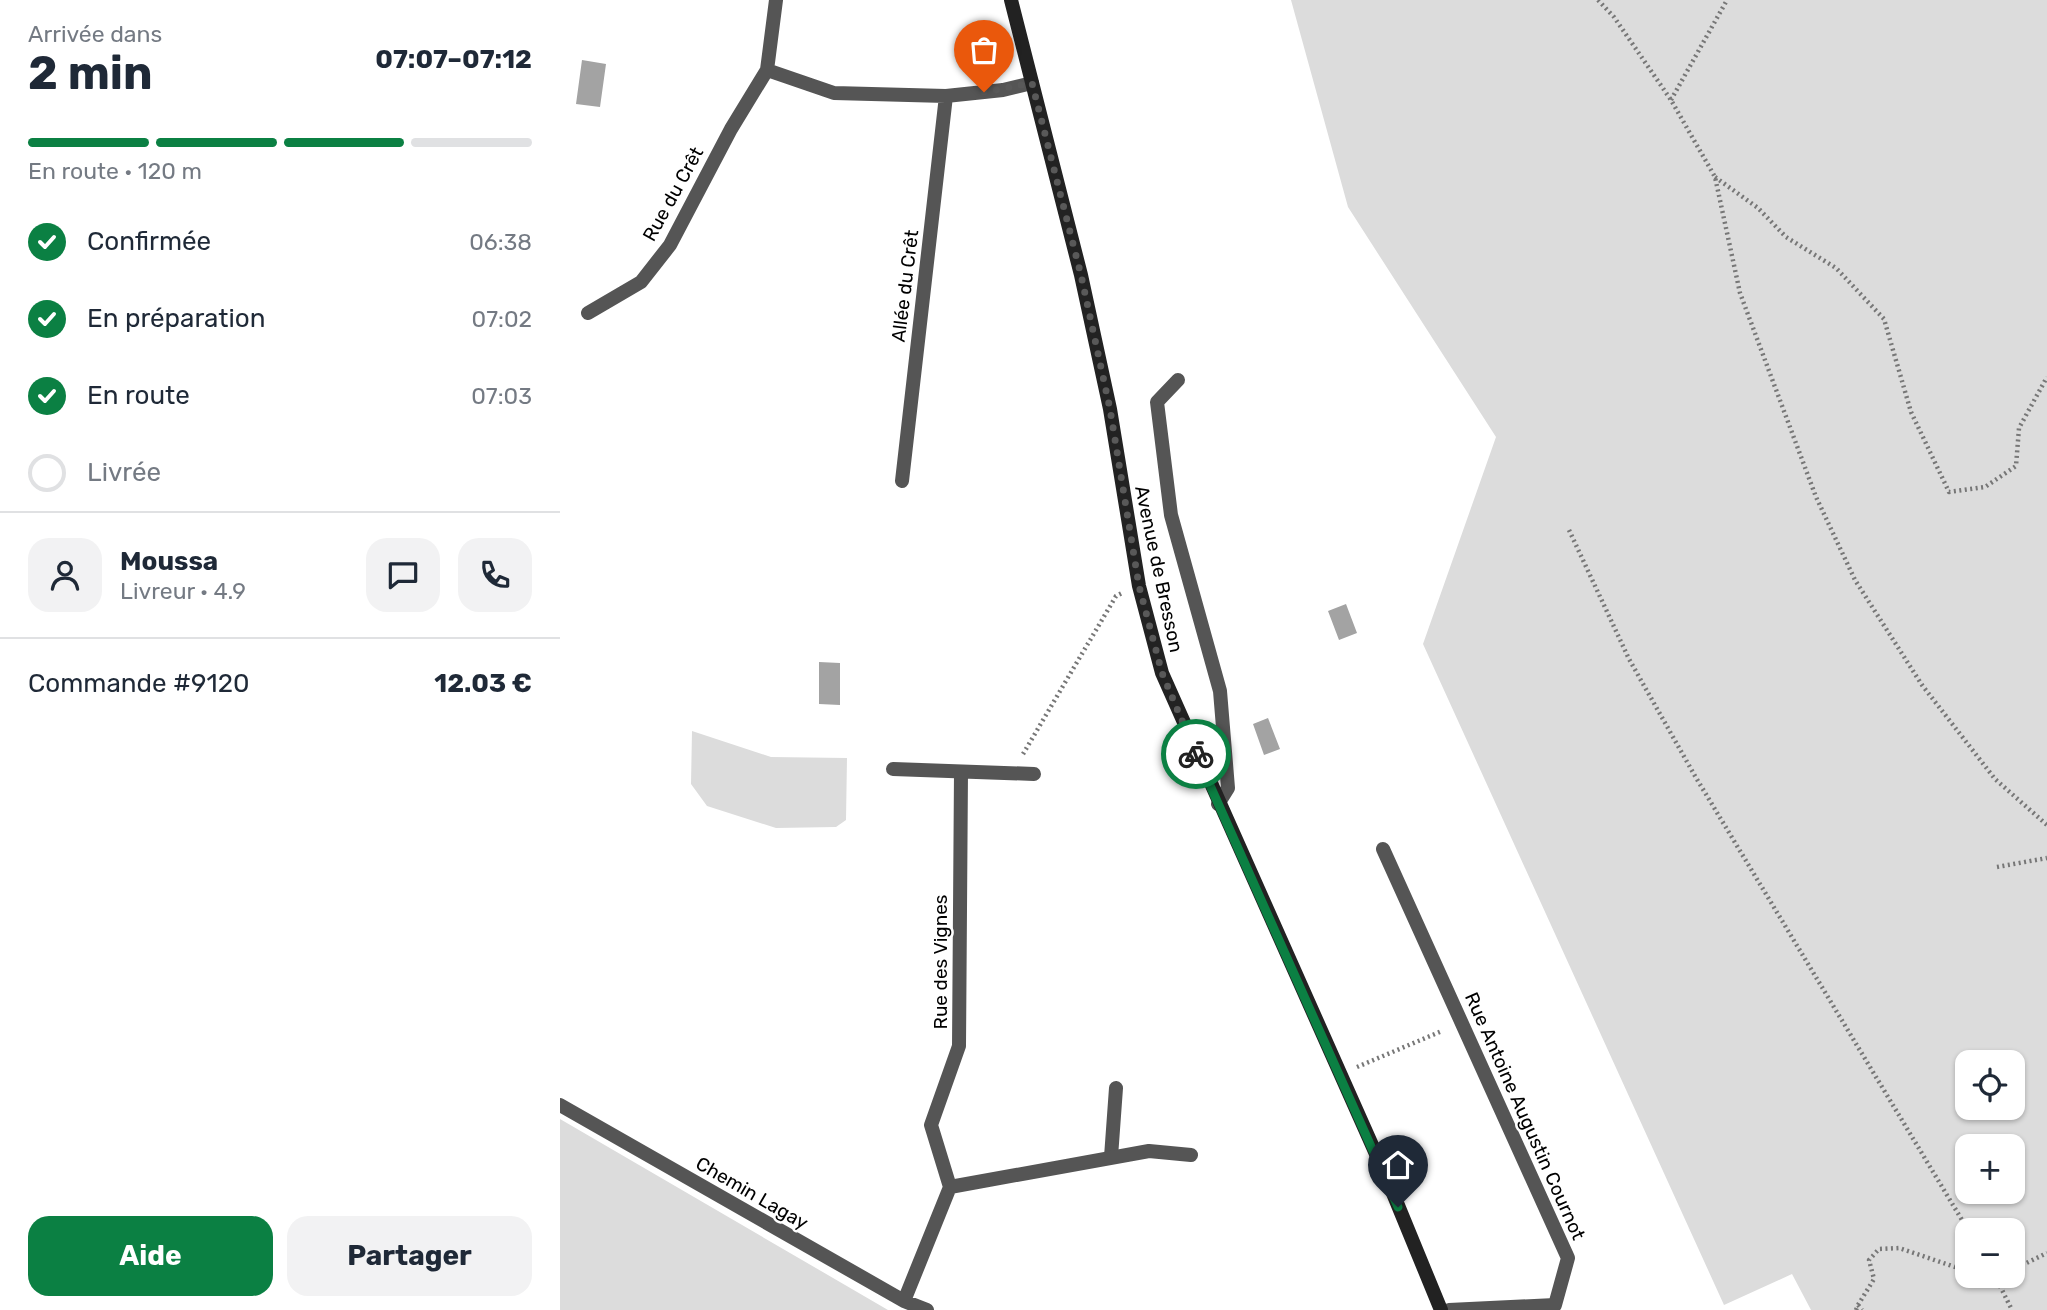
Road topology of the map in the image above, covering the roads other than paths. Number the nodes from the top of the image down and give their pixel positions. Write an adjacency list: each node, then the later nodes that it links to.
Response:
1 (776, 0): 3 (street, Rue du Crêt)
2 (1011, 0): 4 (street, Avenue de Bresson)
3 (767, 70): 5 (street); 6 (street, Rue du Crêt)
4 (1032, 83): 5 (street); 12 (street, Avenue de Bresson)
5 (946, 96): 8 (street, Allée du Crêt)
6 (588, 313)
7 (1178, 380): 12 (street)
8 (902, 481)
9 (893, 769): 10 (street)
10 (961, 772): 11 (street); 18 (street, Rue des Vignes)
11 (1034, 774)
12 (1218, 804): 21 (street, Avenue de Bresson)
13 (1383, 849): 22 (street, Rue Antoine Augustin Cournot)
14 (1116, 1088): 17 (street)
15 (560, 1105): 19 (street, Chemin Lagay)
16 (1191, 1155): 17 (street)
17 (1111, 1157): 18 (street)
18 (950, 1187): 19 (street)
19 (904, 1301): 20 (street, Chemin Lagay)
20 (928, 1310)
21 (1441, 1310)
22 (1449, 1310)

